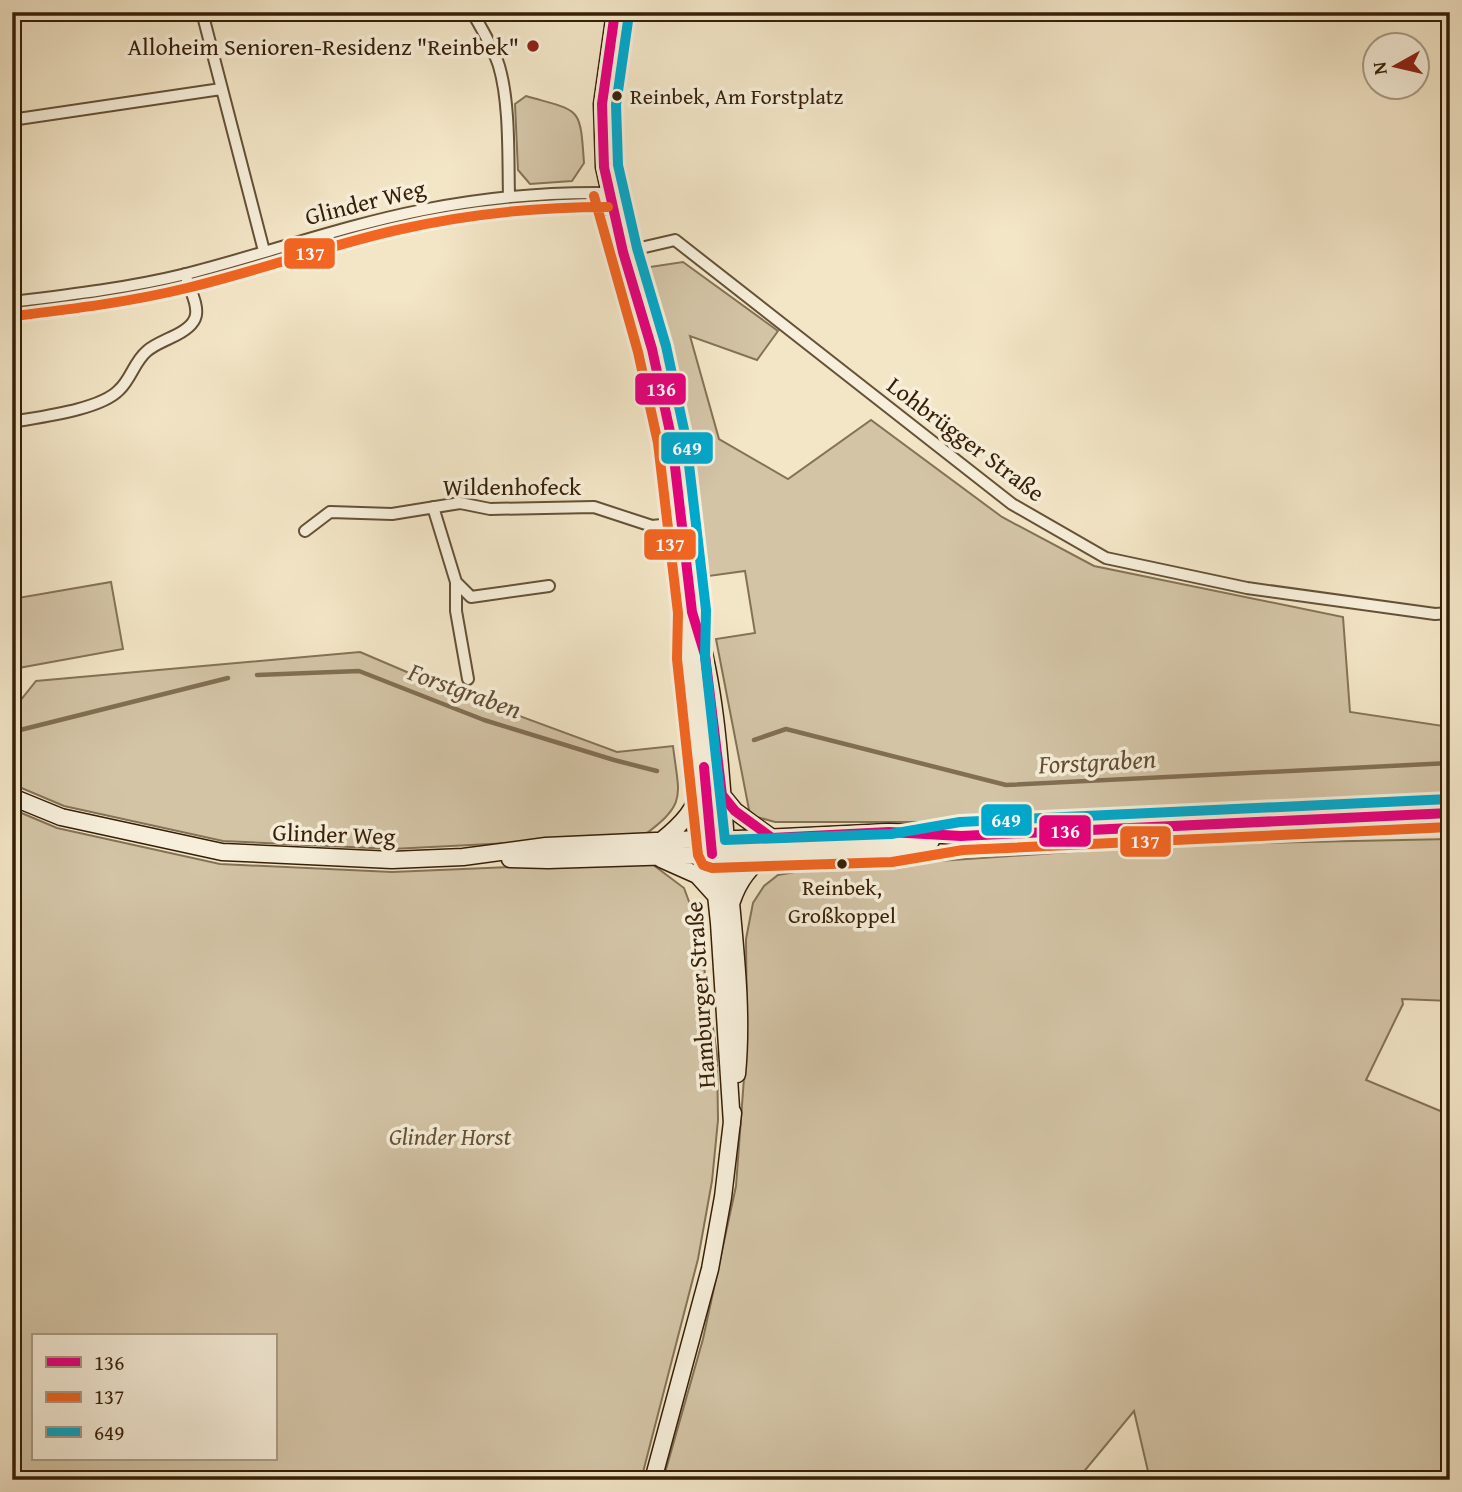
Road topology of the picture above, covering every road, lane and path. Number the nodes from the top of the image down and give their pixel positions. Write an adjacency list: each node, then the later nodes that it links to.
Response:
1 (202, 12): 4 (street)
2 (472, 12): 7 (street)
3 (615, 12): 6 (main road, Hamburger Straße)
4 (221, 89): 5 (street); 8 (street)
5 (12, 118)
6 (608, 193): 7 (street, Glinder Weg); 9 (main road, Hamburger Straße)
7 (509, 196): 8 (street, Glinder Weg)
8 (264, 251): 10 (street, Glinder Weg)
9 (622, 252): 14 (main road, Hamburger Straße); 19 (street, Lohbrügger Straße)
10 (185, 274): 11 (street, Glinder Weg); 12 (street)
11 (12, 302)
12 (12, 422)
13 (433, 507): 14 (street, Wildenhofeck); 15 (street, Wildenhofeck); 16 (street)
14 (681, 523): 18 (main road, Hamburger Straße)
15 (305, 531)
16 (456, 582): 17 (street); 20 (street)
17 (549, 586)
18 (692, 612): 21 (main road, Hamburger Straße); 22 (main road, Hamburger Straße)
19 (1450, 613)
20 (468, 678)
21 (704, 770): 25 (main road); 27 (main road, Hamburger Straße)
22 (722, 795): 26 (main road); 27 (main road, Hamburger Straße)
23 (12, 797): 29 (main road, Glinder Weg)
24 (1450, 813): 26 (main road)
25 (661, 841): 27 (main road, Glinder Weg); 29 (main road, Glinder Weg)
26 (770, 846): 27 (main road); 31 (main road)
27 (719, 847): 28 (main road); 30 (main road, Hamburger Straße); 31 (main road, Hamburger Straße)
28 (652, 856): 29 (main road); 30 (main road)
29 (463, 858)
30 (716, 896): 32 (main road, Hamburger Straße)
31 (732, 904): 32 (main road, Hamburger Straße)
32 (732, 1124): 33 (main road, Hamburger Straße)
33 (653, 1480)

